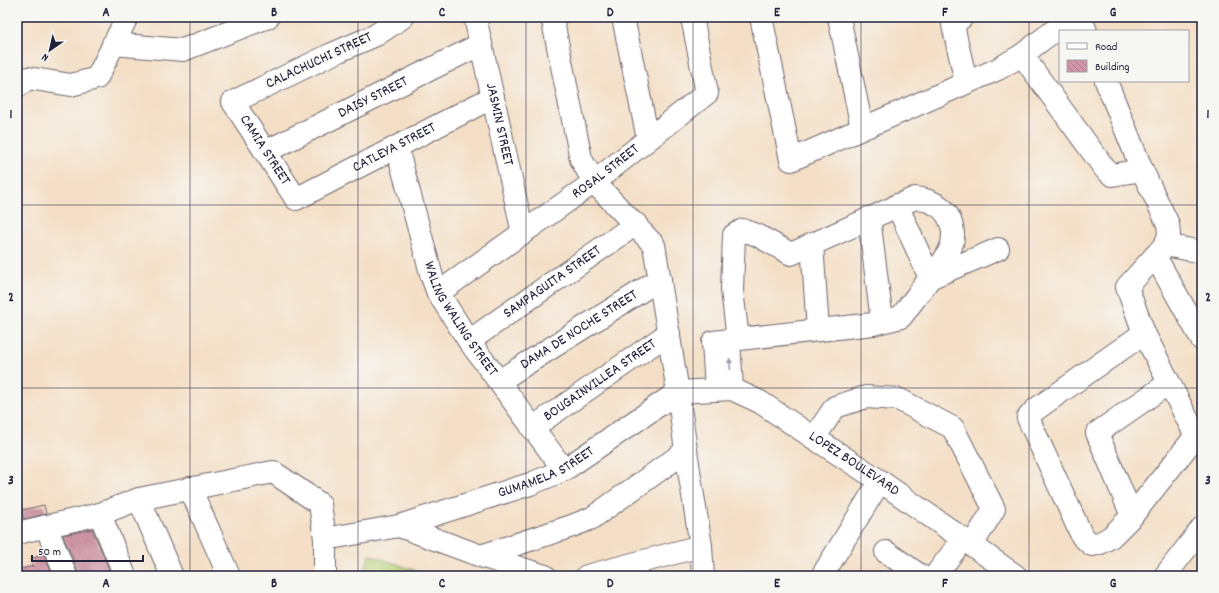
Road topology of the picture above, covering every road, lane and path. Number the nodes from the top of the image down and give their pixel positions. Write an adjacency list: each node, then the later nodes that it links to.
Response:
1 (127, 17): 14 (street)
2 (268, 17): 14 (street)
3 (403, 17): 21 (street, CALACHUCHI STREET)
4 (475, 17): 15 (street, JASMIN STREET)
5 (552, 17): 27 (street)
6 (623, 17): 23 (street)
7 (692, 17): 23 (street, ROSAL STREET)
8 (761, 17): 22 (street)
9 (839, 17): 22 (street)
10 (962, 17): 17 (street)
11 (1072, 17): 16 (street)
12 (1080, 17): 13 (street)
13 (1086, 30)
14 (113, 44): 19 (street)
15 (481, 44): 20 (street, JASMIN STREET); 25 (street, DAISY STREET)
16 (1022, 55): 17 (street); 26 (street)
17 (966, 82): 22 (street)
18 (1106, 82): 26 (street)
19 (17, 87)
20 (493, 97): 24 (street, CATLEYA STREET); 32 (street, JASMIN STREET)
21 (233, 102): 25 (street, CAMIA STREET)
22 (862, 128)
23 (648, 139): 27 (street, ROSAL STREET)
24 (397, 148): 28 (street, CATLEYA STREET); 39 (street, WALING WALING STREET)
25 (266, 152): 28 (street, CAMIA STREET)
26 (1142, 170): 35 (street)
27 (594, 182): 31 (street); 32 (street, ROSAL STREET)
28 (296, 199)
29 (897, 206): 30 (street); 37 (street); 37 (street)
30 (869, 218): 33 (street); 41 (street)
31 (636, 224): 38 (street); 47 (street, SAMPAGUITA STREET)
32 (523, 232): 39 (street, ROSAL STREET)
33 (812, 244): 42 (street); 45 (street)
34 (998, 249): 37 (street)
35 (1160, 251): 36 (street); 40 (street); 44 (street)
36 (1202, 252)
37 (930, 278): 41 (street)
38 (660, 279): 43 (street); 48 (street, DAMA DE NOCHE STREET)
39 (438, 293): 47 (street, WALING WALING STREET)
40 (1195, 317): 46 (street)
41 (882, 321): 42 (street)
42 (818, 330): 45 (street)
43 (669, 333): 51 (street); 52 (street, BOUGAINVILLEA STREET)
44 (1144, 333): 49 (street); 61 (street)
45 (733, 339): 50 (street)
46 (1202, 340)
47 (469, 341): 48 (street, WALING WALING STREET)
48 (499, 381): 52 (street, WALING WALING STREET)
49 (1169, 383): 54 (street); 61 (street)
50 (724, 389): 51 (street, LOPEZ BOULEVARD); 53 (street, LOPEZ BOULEVARD)
51 (678, 392): 55 (street); 56 (street, GUMAMELA STREET)
52 (532, 428): 56 (street, WALING WALING STREET)
53 (814, 438): 57 (street, LOPEZ BOULEVARD); 67 (street)
54 (1196, 443): 61 (street)
55 (686, 451): 68 (street); 70 (street)
56 (564, 470): 63 (street, GUMAMELA STREET)
57 (880, 481): 67 (street, LOPEZ BOULEVARD); 79 (street)
58 (190, 488): 59 (street); 66 (street); 74 (street)
59 (139, 499): 60 (street); 73 (street)
60 (100, 514): 62 (street); 72 (street)
61 (1132, 516)
62 (46, 526): 65 (street); 71 (street)
63 (399, 526): 66 (street, GUMAMELA STREET); 70 (street)
64 (1202, 528): 83 (street)
65 (17, 533)
66 (325, 539): 75 (street)
67 (967, 542): 81 (street); 82 (street, LOPEZ BOULEVARD)
68 (701, 546): 77 (street); 78 (street)
69 (886, 552): 80 (street)
70 (481, 556): 76 (street)
71 (66, 576)
72 (125, 576)
73 (172, 576)
74 (230, 576)
75 (325, 576)
76 (545, 576)
77 (587, 576)
78 (704, 576)
79 (822, 576)
80 (921, 576)
81 (934, 576)
82 (1016, 576)
83 (1165, 576)

